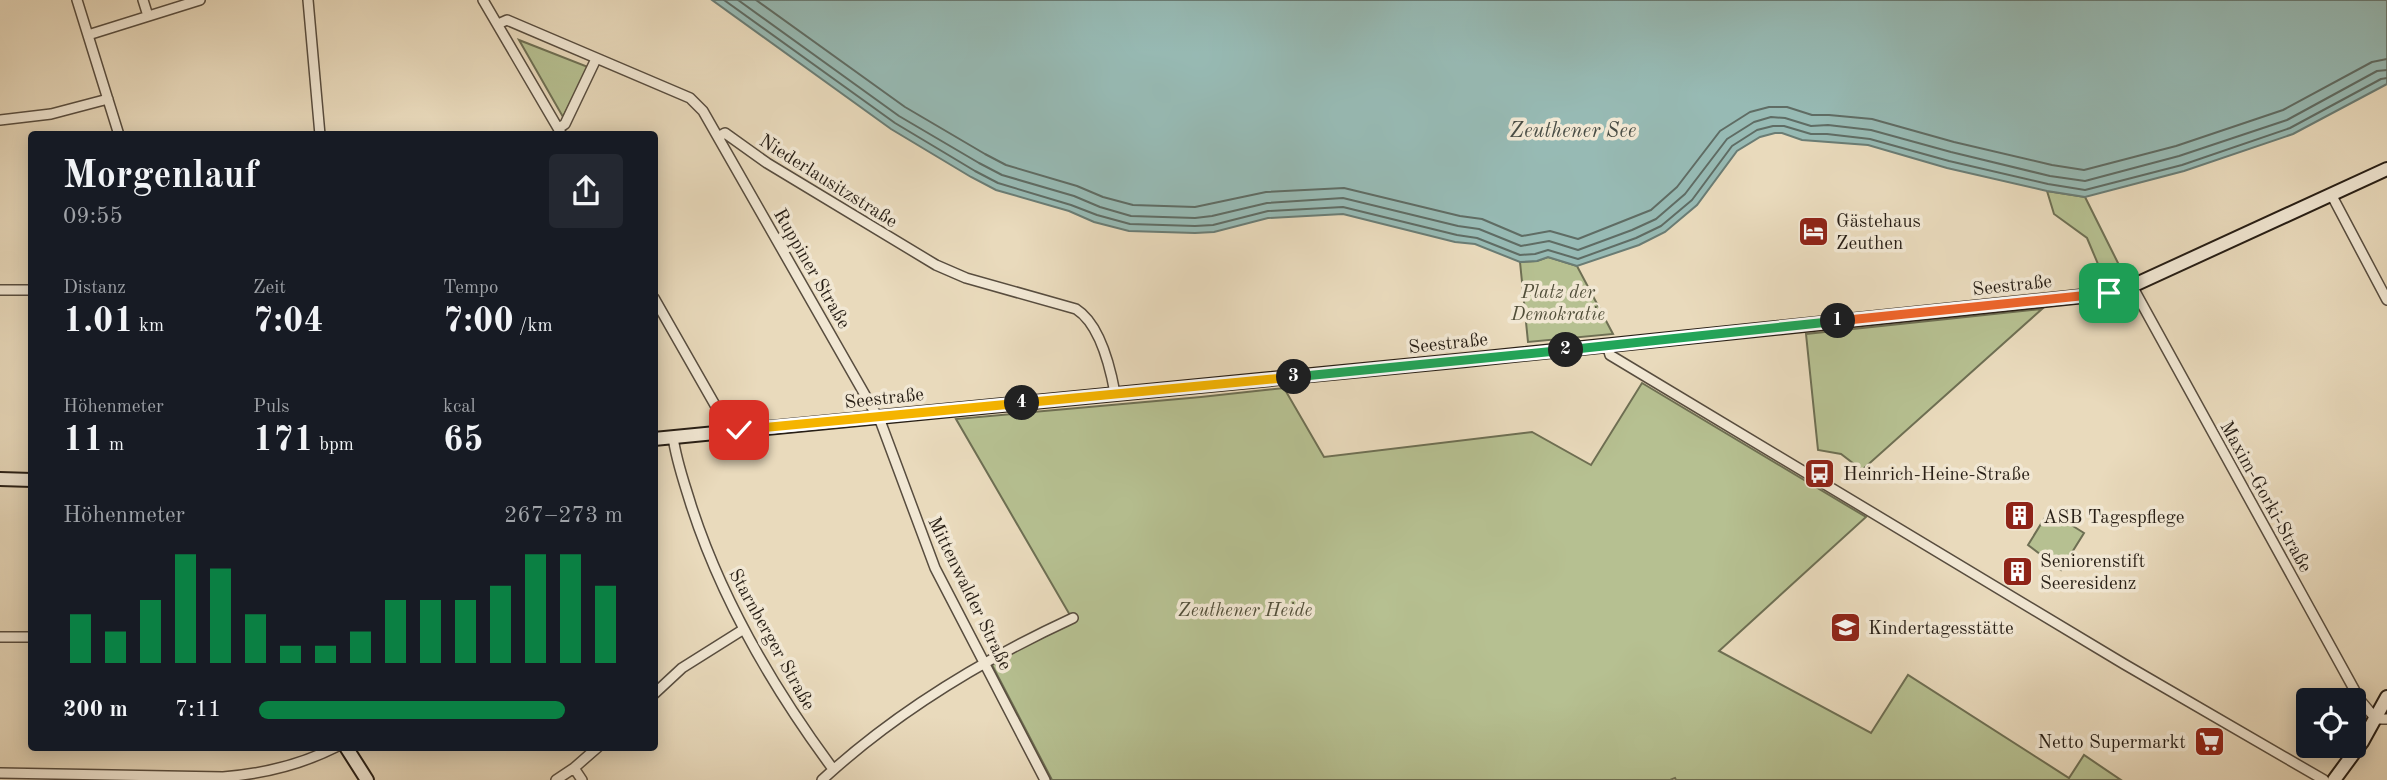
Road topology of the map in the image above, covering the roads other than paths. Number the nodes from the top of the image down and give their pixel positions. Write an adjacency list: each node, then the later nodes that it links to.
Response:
1 (77, 0): 8 (street)
2 (143, 0): 6 (street)
3 (200, 0): 6 (street)
4 (308, 0): 13 (street)
5 (484, 0): 7 (street)
6 (148, 16): 8 (street)
7 (498, 24): 9 (street); 14 (street)
8 (88, 35): 10 (street)
9 (596, 59): 15 (street); 16 (street)
10 (108, 99): 11 (street); 12 (street)
11 (0, 120)
12 (118, 131)
13 (320, 131)
14 (559, 131)
15 (561, 131)
16 (718, 136): 25 (street, Niederlausitzstraße); 26 (street, Ruppiner Straße)
17 (2387, 169): 18 (main road, Seestraße)
18 (2331, 194): 19 (main road, Seestraße); 22 (street)
19 (2132, 286): 24 (main road, Seestraße); 39 (street, Maxim-Gorki-Straße)
20 (0, 290): 21 (street)
21 (28, 290)
22 (2387, 300)
23 (658, 305): 27 (street)
24 (1607, 345): 25 (main road, Seestraße); 51 (street)
25 (1115, 393): 26 (main road, Seestraße)
26 (877, 417): 27 (main road, Seestraße); 36 (street, Mittenwalder Straße)
27 (726, 432): 28 (main road, Seestraße)
28 (673, 437): 29 (main road, Seestraße); 33 (street, Starnberger Straße)
29 (658, 439)
30 (0, 479): 31 (main road)
31 (28, 480)
32 (1073, 618): 36 (street)
33 (744, 629): 37 (street); 44 (street, Starnberger Straße)
34 (0, 637): 35 (street)
35 (28, 637)
36 (984, 663): 44 (street); 50 (street, Mittenwalder Straße)
37 (658, 690)
38 (2387, 697): 39 (main road)
39 (2381, 719): 52 (main road)
40 (326, 751): 45 (street)
41 (349, 751): 46 (main road)
42 (593, 751): 43 (street)
43 (574, 768): 47 (street); 48 (street)
44 (833, 769): 49 (street)
45 (0, 773)
46 (367, 780)
47 (556, 780)
48 (582, 780)
49 (822, 780)
50 (1045, 780)
51 (2324, 780)
52 (2334, 780)

